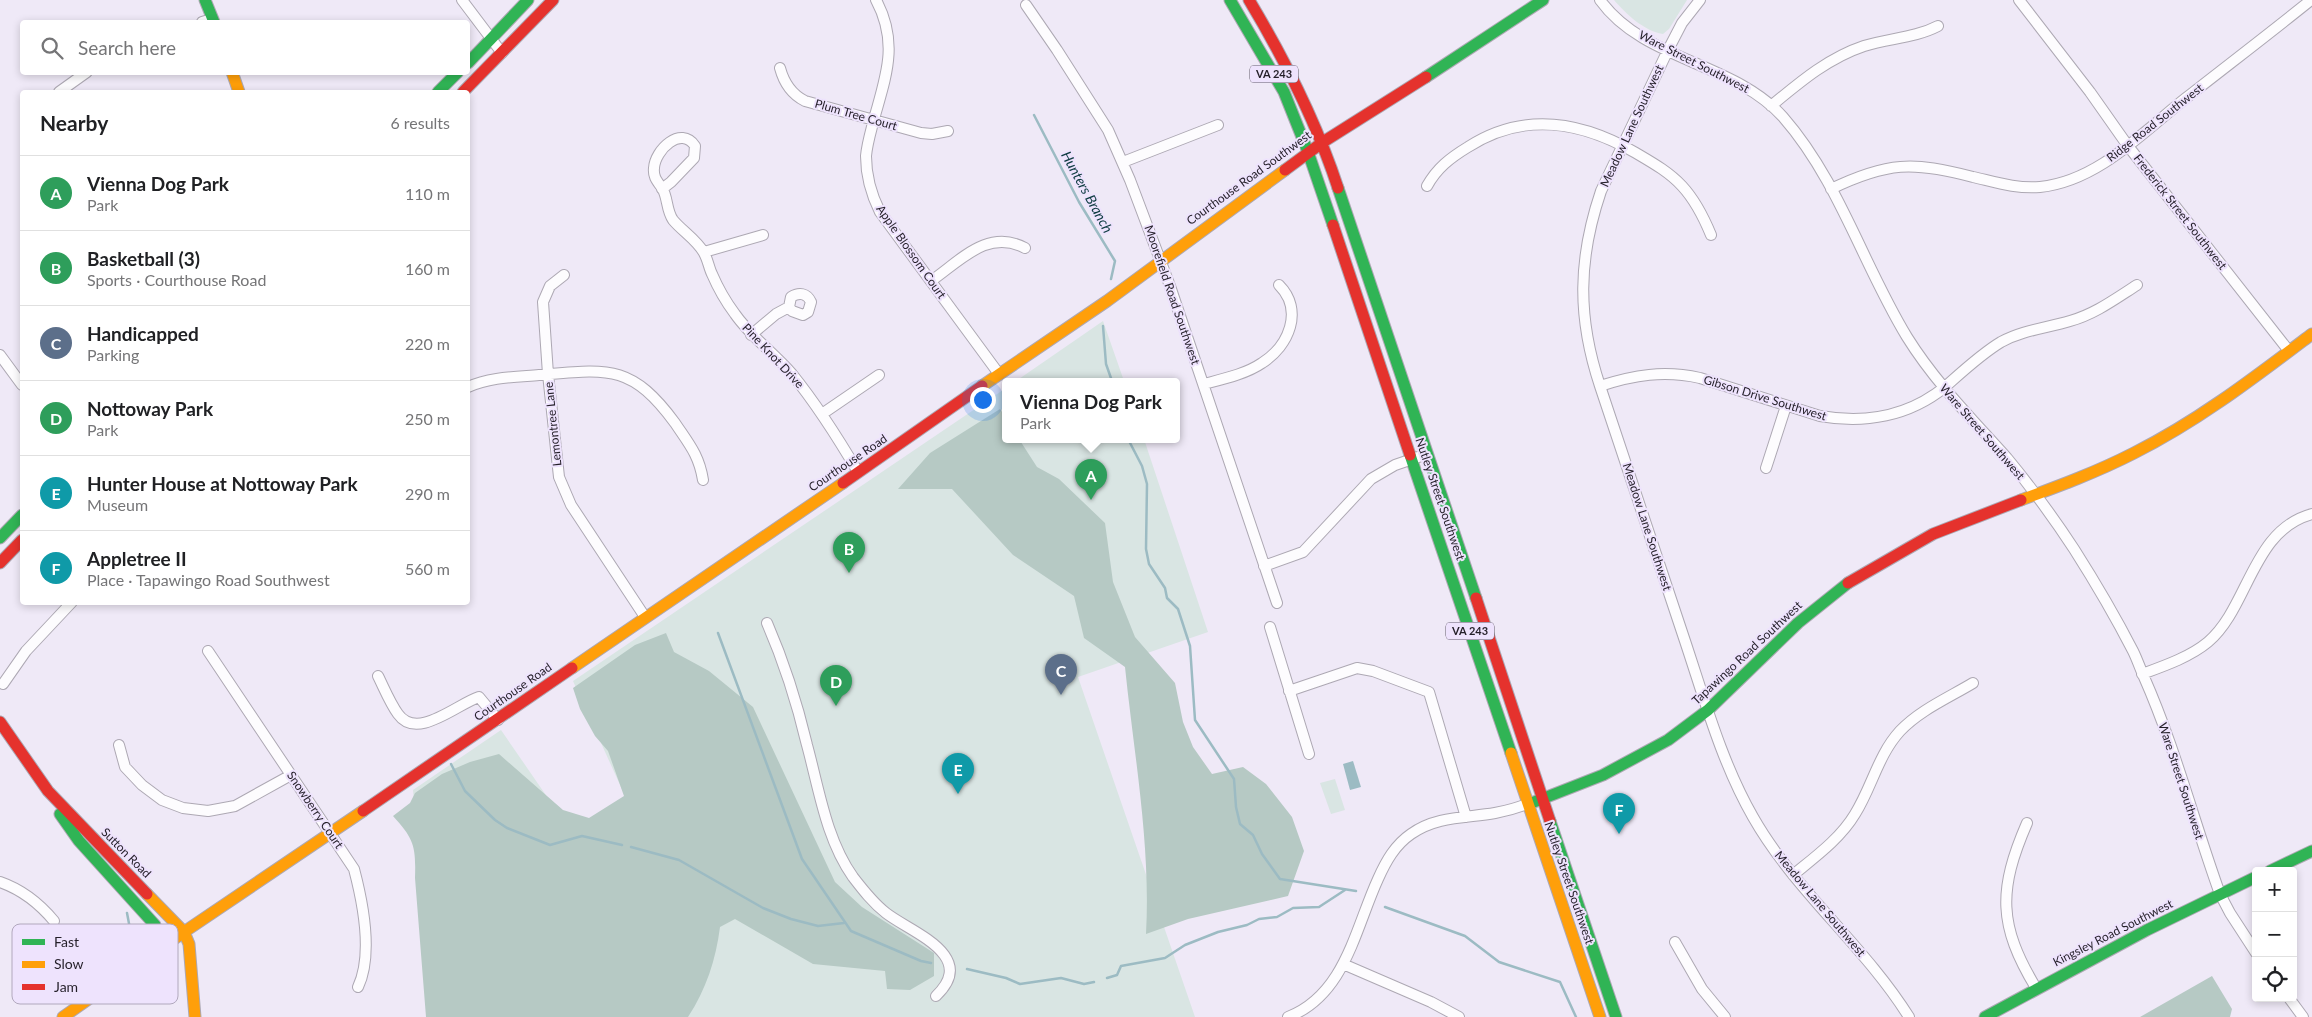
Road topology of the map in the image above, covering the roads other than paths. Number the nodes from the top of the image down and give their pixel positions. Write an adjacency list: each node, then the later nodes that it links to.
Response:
1 (205, 0): 14 (street)
2 (462, 0): 16 (street)
3 (528, 0): 16 (street)
4 (553, 0): 18 (street)
5 (876, 0): 29 (street, Apple Blossom Court)
6 (1230, 0): 35 (street, Nutley Street Southwest / VA 243)
7 (1249, 0): 32 (street, Nutley Street Southwest / VA 243)
8 (1543, 0): 32 (street, Courthouse Road Southwest)
9 (1600, 0): 17 (street, Ware Street Southwest)
10 (1700, 0): 17 (street, Meadow Lane Southwest)
11 (2019, 0): 34 (street, Frederick Street Southwest)
12 (2312, 0): 34 (street, Ridge Road Southwest)
13 (1026, 5): 36 (street, Moorefield Road Southwest)
14 (210, 20)
15 (1938, 26): 28 (street)
16 (491, 39): 18 (street); 19 (street)
17 (1668, 50): 28 (street, Ware Street Southwest); 33 (street, Meadow Lane Southwest)
18 (502, 53): 27 (street)
19 (470, 61)
20 (780, 68): 29 (street, Plum Tree Court)
21 (82, 75): 24 (street)
22 (233, 75): 25 (street)
23 (455, 75): 26 (street)
24 (62, 90)
25 (238, 90)
26 (440, 90)
27 (465, 90)
28 (1771, 106): 39 (street, Ware Street Southwest)
29 (874, 121): 31 (street, Plum Tree Court); 46 (street, Apple Blossom Court)
30 (1218, 125): 36 (street)
31 (948, 131)
32 (1323, 142): 35 (street, Courthouse Road Southwest); 65 (street, Nutley Street Southwest / VA 243)
33 (1623, 145): 37 (street); 41 (street); 60 (street, Meadow Lane Southwest)
34 (2128, 146): 39 (street, Ridge Road Southwest); 52 (street, Frederick Street Southwest)
35 (1308, 152): 44 (street, Courthouse Road Southwest); 66 (street, Nutley Street Southwest / VA 243)
36 (1123, 162): 44 (street, Moorefield Road Southwest)
37 (1427, 186)
38 (662, 189): 38 (street, Pine Knot Drive); 43 (street, Pine Knot Drive)
39 (1831, 189): 62 (street, Ware Street Southwest)
40 (763, 236): 43 (street)
41 (1711, 236)
42 (1025, 248): 46 (street)
43 (704, 252): 51 (street, Pine Knot Drive)
44 (1161, 260): 55 (street, Courthouse Road Southwest); 58 (street, Moorefield Road Southwest)
45 (564, 275): 54 (street, Lemontree Lane)
46 (931, 281): 55 (street, Apple Blossom Court)
47 (1279, 285): 58 (street)
48 (2137, 286): 62 (street, Gibson Drive Southwest)
49 (789, 307): 51 (street)
50 (2312, 334): 52 (street, Tapawingo Road Southwest)
51 (751, 335): 64 (street, Pine Knot Drive)
52 (2288, 351): 70 (street, Tapawingo Road Southwest)
53 (0, 355): 57 (street)
54 (548, 374): 59 (street); 69 (street); 79 (street, Lemontree Lane)
55 (999, 374): 61 (street, Courthouse Road Southwest)
56 (879, 375): 64 (street)
57 (20, 382)
58 (1204, 384): 76 (street, Moorefield Road Southwest)
59 (470, 386)
60 (1600, 386): 63 (street, Gibson Drive Southwest); 88 (street, Meadow Lane Southwest)
61 (979, 388): 68 (street, Courthouse Road)
62 (1943, 388): 63 (street, Gibson Drive Southwest); 70 (street, Ware Street Southwest)
63 (1786, 406): 67 (street)
64 (822, 414): 68 (street, Pine Knot Drive)
65 (1427, 454): 66 (street); 95 (street, Nutley Street Southwest / VA 243)
66 (1412, 459): 76 (street); 96 (street, Nutley Street Southwest / VA 243)
67 (1766, 468)
68 (858, 472): 79 (street, Courthouse Road)
69 (703, 480)
70 (2036, 495): 83 (street, Ware Street Southwest); 88 (street, Tapawingo Road Southwest)
71 (2312, 514): 83 (street)
72 (20, 517): 73 (street)
73 (0, 538)
74 (20, 542): 75 (street)
75 (0, 563)
76 (1264, 566): 77 (street, Moorefield Road Southwest)
77 (1277, 603)
78 (69, 605): 86 (street)
79 (645, 617): 89 (street, Courthouse Road)
80 (767, 623): 117 (street)
81 (1270, 627): 87 (street)
82 (208, 651): 93 (street, Snowberry Court)
83 (2142, 674): 105 (street, Ware Street Southwest)
84 (378, 676): 89 (street)
85 (1973, 683): 102 (street)
86 (3, 684)
87 (1289, 691): 92 (street); 97 (street)
88 (1708, 710): 95 (street, Tapawingo Road Southwest); 102 (street, Meadow Lane Southwest)
89 (498, 720): 99 (street, Courthouse Road)
90 (0, 722): 94 (street, Sutton Road)
91 (119, 745): 93 (street)
92 (1309, 754)
93 (291, 775): 99 (street, Snowberry Court)
94 (48, 791): 107 (street); 108 (street, Sutton Road)
95 (1543, 799): 96 (street, Tapawingo Road Southwest); 125 (street, Nutley Street Southwest / VA 243)
96 (1528, 804): 97 (street, Tapawingo Road Southwest); 124 (street, Nutley Street Southwest / VA 243)
97 (1466, 817): 114 (street, Tapawingo Road Southwest)
98 (2027, 823): 116 (street)
99 (329, 833): 110 (street, Courthouse Road); 115 (street, Snowberry Court)
100 (2312, 852): 101 (street)
101 (2279, 867)
102 (1793, 876): 127 (street, Meadow Lane Southwest)
103 (2252, 879): 105 (street, Kingsley Road Southwest)
104 (0, 882): 106 (street)
105 (2220, 894): 113 (street, Ware Street Southwest); 116 (street, Kingsley Road Southwest)
106 (54, 921)
107 (153, 924)
108 (176, 924)
109 (178, 926): 110 (street, Sutton Road)
110 (184, 932): 111 (street, Courthouse Road); 121 (street, Sutton Road)
111 (178, 936)
112 (1675, 942): 126 (street)
113 (2252, 947)
114 (1343, 964): 122 (street, Tapawingo Road Southwest); 123 (street)
115 (358, 987)
116 (2036, 988): 128 (street, Kingsley Road Southwest)
117 (936, 996)
118 (2292, 1002): 129 (street)
119 (82, 1004): 120 (street, Courthouse Road)
120 (63, 1017)
121 (195, 1017)
122 (1288, 1017)
123 (1459, 1017)
124 (1600, 1017)
125 (1616, 1017)
126 (1726, 1017)
127 (1909, 1017)
128 (1985, 1017)
129 (2303, 1017)

